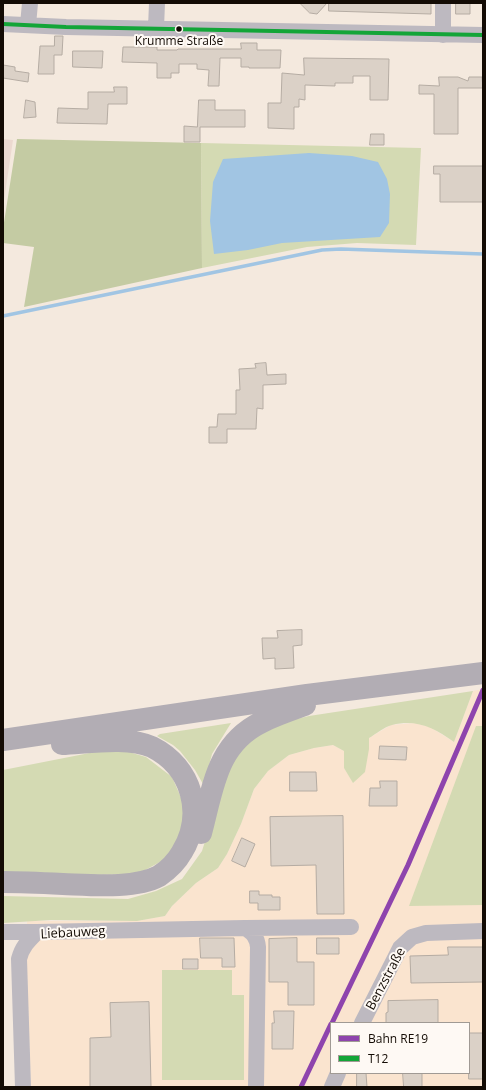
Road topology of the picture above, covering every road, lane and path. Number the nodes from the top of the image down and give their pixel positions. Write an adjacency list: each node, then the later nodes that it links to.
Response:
1 (30, 3): 5 (street)
2 (157, 3): 6 (street)
3 (443, 3): 7 (street)
4 (3, 24): 5 (street)
5 (28, 25): 6 (street)
6 (156, 28): 7 (street)
7 (443, 35): 8 (street)
8 (483, 36)
9 (483, 673): 10 (highway)
10 (451, 677): 11 (highway); 12 (highway)
11 (305, 705): 13 (highway); 16 (highway)
12 (3, 740)
13 (31, 745): 14 (highway); 15 (highway)
14 (3, 750)
15 (3, 882)
16 (3, 892)
17 (351, 927): 18 (street, Liebauweg)
18 (245, 928): 21 (street, Liebauweg); 25 (street)
19 (483, 931): 22 (street, Benzstraße)
20 (3, 932): 21 (street)
21 (37, 932): 24 (street, Liebauweg)
22 (363, 1022)
23 (338, 1074): 26 (street)
24 (23, 1087)
25 (256, 1087)
26 (332, 1087)

